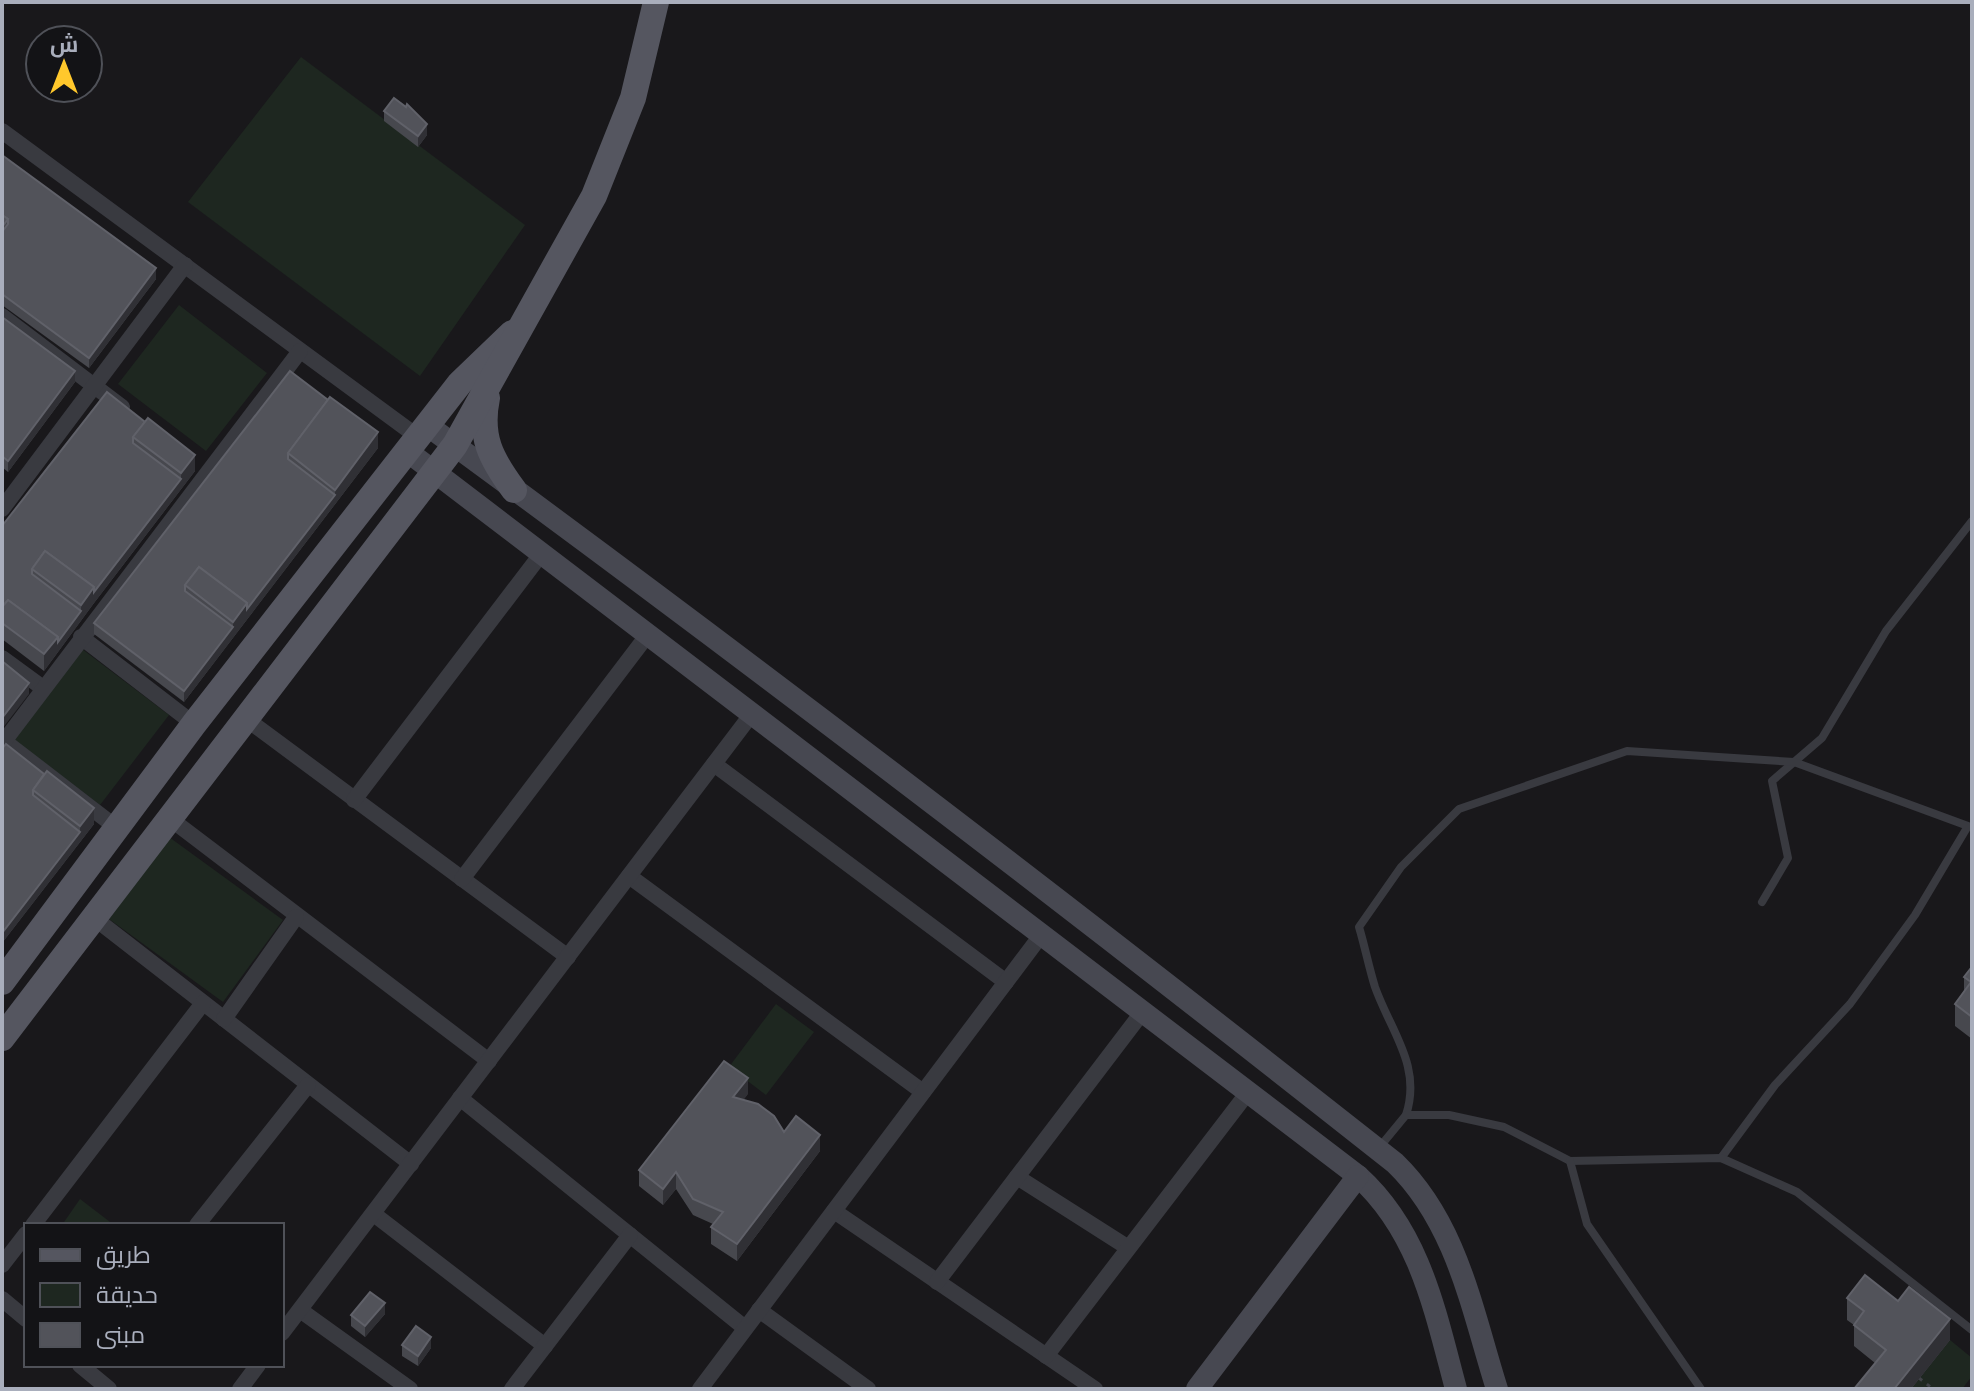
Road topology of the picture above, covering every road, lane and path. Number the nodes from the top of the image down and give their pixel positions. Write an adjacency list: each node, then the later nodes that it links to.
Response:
1 (656, 2): 5 (main road)
2 (2, 131): 3 (street)
3 (185, 265): 6 (street); 7 (street)
4 (2, 316): 7 (street)
5 (515, 331): 8 (main road); 10 (main road)
6 (300, 351): 10 (street); 21 (street)
7 (93, 387): 9 (street); 15 (street)
8 (490, 387): 11 (main road); 14 (main road)
9 (132, 415)
10 (417, 438): 11 (main road); 12 (main road); 26 (main road)
11 (455, 445): 12 (main road); 14 (main road)
12 (436, 473): 16 (main road); 25 (main road)
13 (2, 480): 15 (street)
14 (504, 483): 16 (main road); 44 (main road)
15 (16, 490): 17 (street)
16 (477, 502): 19 (main road)
17 (2, 509)
18 (1972, 521): 28 (lane)
19 (542, 553): 20 (main road); 30 (street)
20 (649, 633): 24 (main road); 34 (street)
21 (81, 637): 23 (street); 26 (street)
22 (2, 658): 23 (street)
23 (43, 688): 27 (street)
24 (751, 715): 29 (street); 38 (main road)
25 (245, 718): 30 (street); 31 (main road)
26 (194, 724): 32 (main road)
27 (3, 743): 32 (street)
28 (1794, 762): 35 (lane); 53 (lane); 55 (lane)
29 (714, 764): 33 (street); 41 (street)
30 (354, 800): 34 (street)
31 (168, 817): 36 (main road); 37 (street)
32 (117, 828): 40 (main road)
33 (629, 876): 39 (street); 51 (street)
34 (462, 879): 39 (street)
35 (1762, 902)
36 (93, 917): 42 (street); 46 (main road)
37 (296, 917): 45 (street); 48 (street)
38 (1042, 934): 41 (street); 43 (main road)
39 (568, 957): 48 (street)
40 (2, 982)
41 (1006, 982): 51 (street)
42 (203, 1003): 45 (street); 62 (street)
43 (1144, 1010): 47 (main road); 59 (street)
44 (1205, 1011): 47 (main road); 54 (main road)
45 (224, 1019): 49 (street)
46 (2, 1038)
47 (1183, 1041): 50 (main road)
48 (489, 1061): 52 (street)
49 (308, 1085): 57 (street); 63 (street)
50 (1249, 1091): 58 (main road); 66 (street)
51 (923, 1092): 60 (street)
52 (460, 1098): 57 (street); 64 (street)
53 (1406, 1115): 54 (lane); 56 (lane)
54 (1378, 1149): 90 (main road)
55 (1721, 1158): 56 (lane); 75 (lane)
56 (1570, 1161): 91 (lane)
57 (411, 1164): 61 (street)
58 (1358, 1176): 88 (main road); 89 (main road)
59 (1017, 1177): 66 (street); 68 (street)
60 (834, 1211): 68 (street); 71 (street)
61 (375, 1215): 70 (street); 76 (street)
62 (35, 1223)
63 (199, 1223)
64 (630, 1235): 73 (street); 76 (street)
65 (24, 1237): 67 (street)
66 (1127, 1247): 77 (street)
67 (2, 1265)
68 (937, 1282): 77 (street)
69 (2, 1299): 72 (street)
70 (300, 1310): 74 (street); 83 (street)
71 (759, 1310): 73 (street); 86 (street)
72 (24, 1317)
73 (745, 1328): 85 (street)
74 (284, 1330)
75 (1972, 1330)
76 (545, 1346): 84 (street)
77 (1046, 1356): 87 (street)
78 (84, 1367): 81 (street)
79 (256, 1367): 82 (street)
80 (1919, 1378): 92 (path)
81 (109, 1389)
82 (240, 1389)
83 (410, 1389)
84 (512, 1389)
85 (700, 1389)
86 (868, 1389)
87 (1095, 1389)
88 (1197, 1389)
89 (1456, 1389)
90 (1497, 1389)
91 (1701, 1389)
92 (1933, 1389)

